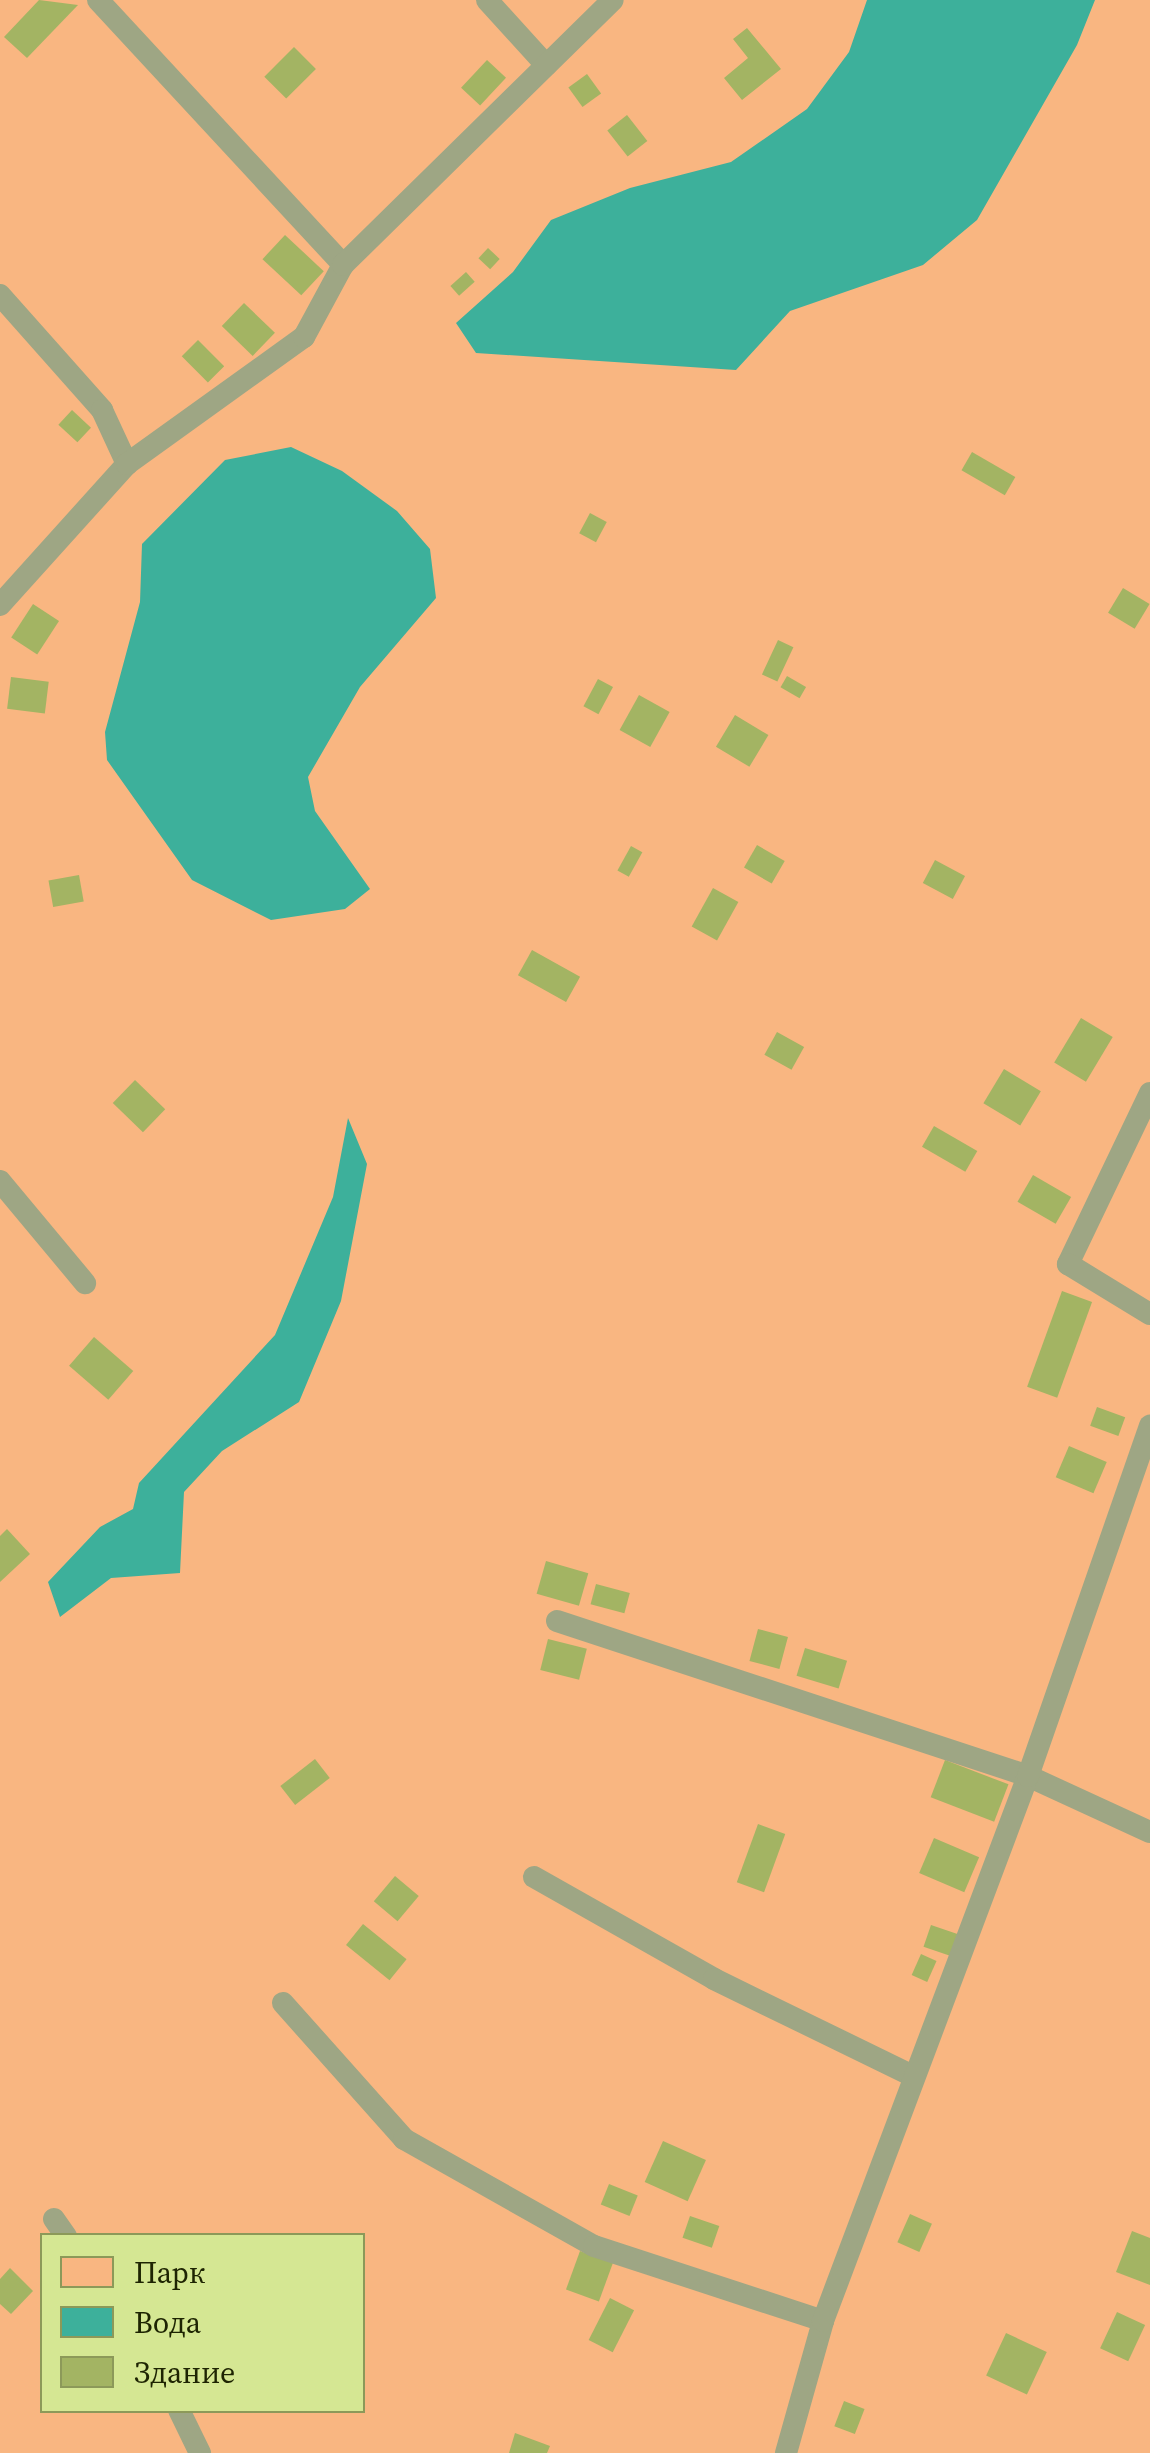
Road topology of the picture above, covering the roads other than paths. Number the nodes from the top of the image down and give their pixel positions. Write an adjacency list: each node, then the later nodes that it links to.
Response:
1 (98, 0): 5 (lane)
2 (487, 0): 4 (lane)
3 (612, 0): 4 (lane)
4 (546, 66): 5 (lane)
5 (344, 265): 7 (lane)
6 (0, 295): 7 (lane)
7 (127, 464): 8 (lane)
8 (0, 605)
9 (1150, 1093): 12 (lane)
10 (0, 1181): 11 (lane)
11 (85, 1283)
12 (1150, 1314)
13 (1150, 1426): 15 (lane)
14 (557, 1622): 15 (lane)
15 (1028, 1776): 16 (lane); 19 (lane)
16 (1150, 1832)
17 (534, 1877): 19 (lane)
18 (283, 2003): 20 (lane)
19 (913, 2076): 20 (lane)
20 (823, 2321): 23 (lane)
21 (180, 2413): 22 (lane)
22 (200, 2453)
23 (786, 2453)

